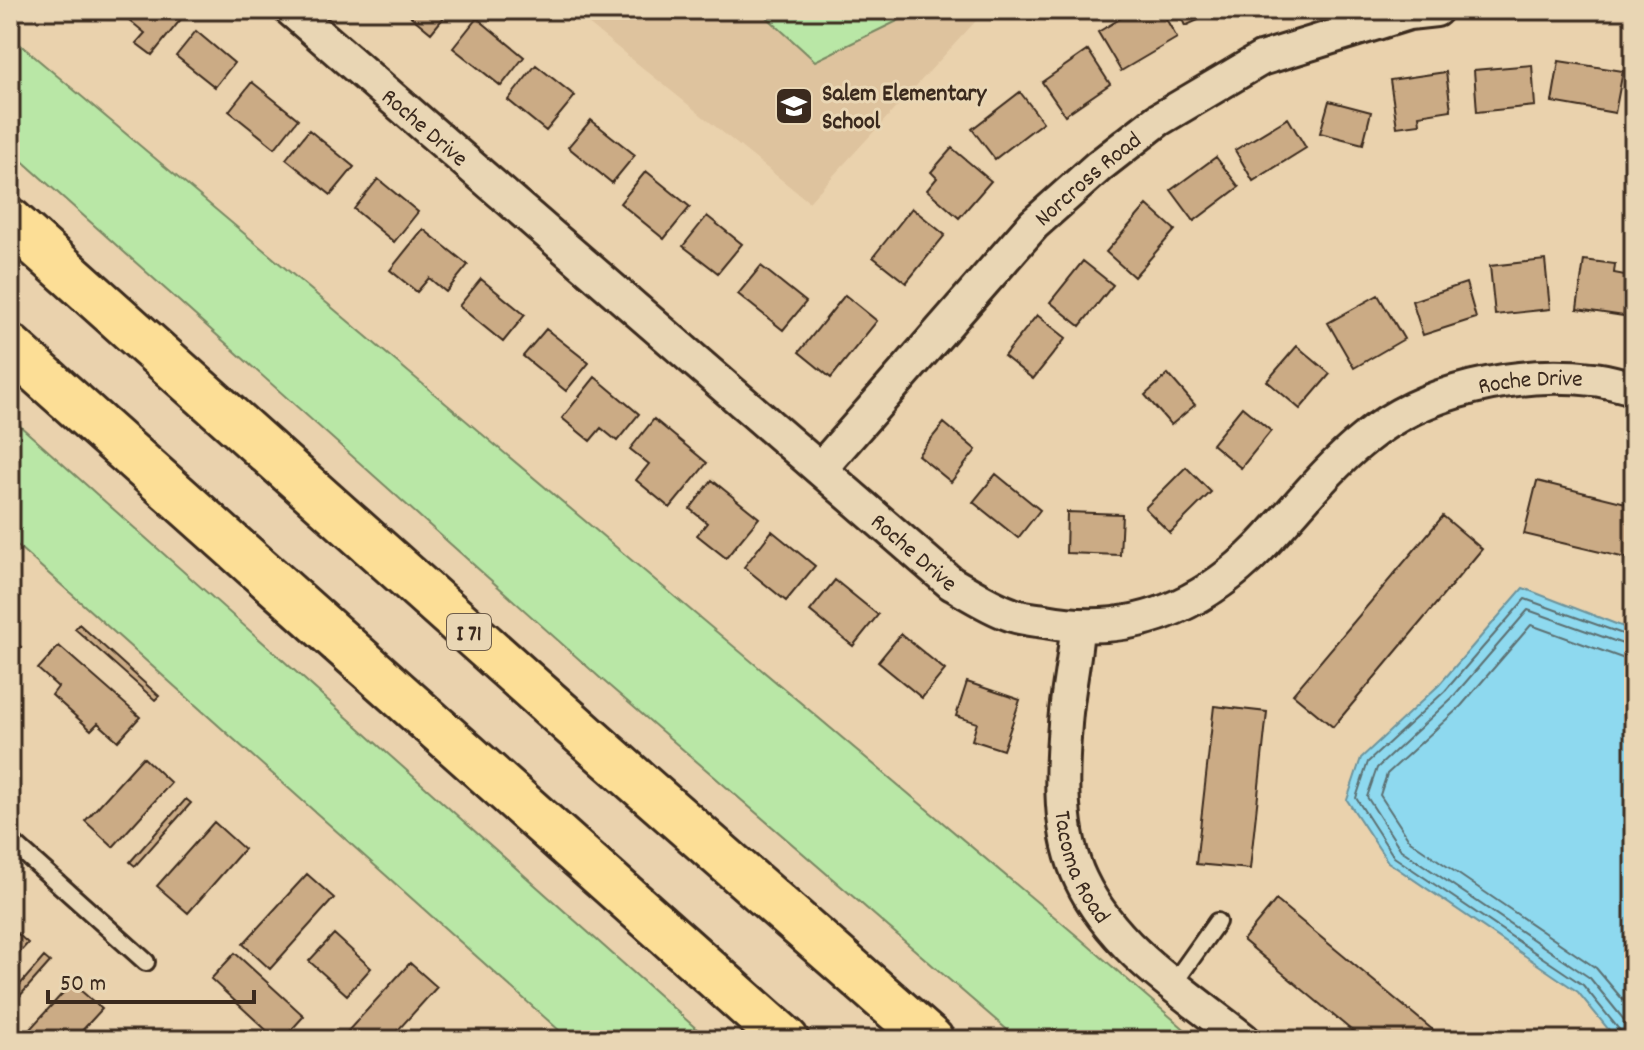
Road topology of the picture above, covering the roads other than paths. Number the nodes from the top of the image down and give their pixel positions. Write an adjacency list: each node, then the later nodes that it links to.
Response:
1 (291, 10): 6 (street, Roche Drive)
2 (1436, 10): 6 (street, Norcross Road)
3 (10, 221): 13 (highway, I 71)
4 (10, 347): 12 (highway)
5 (1634, 388): 7 (street, Roche Drive)
6 (821, 468): 7 (street, Roche Drive)
7 (1077, 627): 11 (street, Tacoma Road)
8 (10, 840): 10 (lane)
9 (1217, 922): 11 (lane)
10 (146, 962)
11 (1173, 984): 14 (street, Tacoma Road)
12 (786, 1040)
13 (931, 1040)
14 (1244, 1040)

